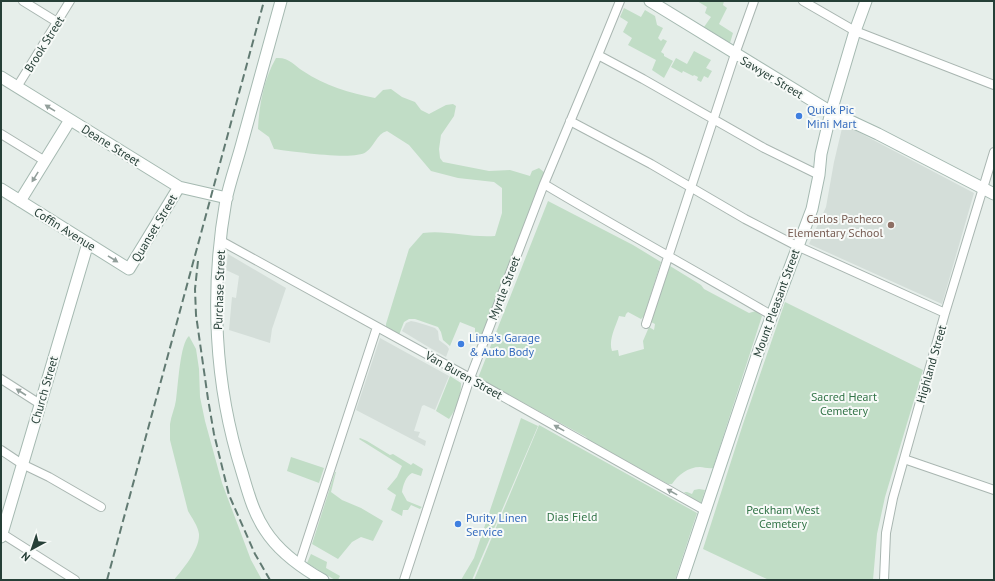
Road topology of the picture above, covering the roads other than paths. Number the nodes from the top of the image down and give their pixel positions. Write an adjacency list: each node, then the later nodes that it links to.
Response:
1 (23, 1): 9 (street)
2 (70, 1): 9 (street, Brook Street)
3 (281, 1): 30 (main road, Purchase Street)
4 (620, 1): 12 (street, Myrtle Street)
5 (650, 1): 11 (main road, Sawyer Street)
6 (754, 1): 11 (street)
7 (803, 1): 10 (street)
8 (866, 1): 10 (main road, Mount Pleasant Street)
9 (57, 22): 15 (street, Brook Street)
10 (855, 31): 14 (street); 16 (main road, Mount Pleasant Street)
11 (735, 54): 16 (main road, Sawyer Street); 17 (street)
12 (598, 55): 17 (street); 19 (street, Myrtle Street)
13 (1, 77): 15 (main road, Deane Street)
14 (994, 85)
15 (17, 87): 18 (main road, Deane Street, one-way to 15)
16 (831, 112): 23 (main road, Mount Pleasant Street); 28 (main road, Sawyer Street)
17 (714, 119): 23 (street); 26 (street)
18 (70, 120): 22 (main road); 25 (main road, Deane Street)
19 (570, 121): 24 (street, Myrtle Street); 26 (street)
20 (1, 134): 22 (street)
21 (994, 152): 28 (street, Highland Street)
22 (45, 161): 31 (main road, one-way to 31)
23 (819, 175): 34 (main road, Mount Pleasant Street)
24 (544, 184): 35 (street); 41 (street, Myrtle Street)
25 (179, 187): 30 (main road, Deane Street); 36 (main road, Quanset Street)
26 (690, 188): 34 (street); 35 (street)
27 (1, 189): 31 (main road, Coffin Avenue)
28 (983, 189): 29 (main road, Sawyer Street); 37 (street, Highland Street)
29 (994, 194)
30 (227, 198): 32 (main road, Purchase Street)
31 (20, 201): 33 (main road, Coffin Avenue)
32 (221, 241): 40 (street, Van Buren Street); 51 (main road, Purchase Street)
33 (88, 243): 36 (main road, Coffin Avenue, one-way to 36); 43 (main road, Church Street)
34 (797, 246): 37 (street); 38 (main road, Mount Pleasant Street)
35 (669, 256): 38 (street); 39 (street)
36 (129, 269)
37 (945, 313): 45 (street, Highland Street)
38 (771, 315): 49 (main road, Mount Pleasant Street)
39 (646, 324)
40 (377, 326): 41 (street, Van Buren Street); 51 (street)
41 (470, 378): 49 (street, Van Buren Street, one-way to 41); 54 (street, Myrtle Street)
42 (1, 379): 43 (street, one-way to 42)
43 (40, 404): 46 (main road, Church Street)
44 (1, 450): 46 (street)
45 (904, 459): 47 (street); 56 (street, Highland Street)
46 (22, 464): 48 (street); 50 (main road, Church Street)
47 (994, 490)
48 (101, 508)
49 (706, 511): 55 (main road, Mount Pleasant Street)
50 (1, 534): 52 (street)
51 (299, 565): 53 (main road, Purchase Street)
52 (75, 580)
53 (323, 580)
54 (404, 580)
55 (682, 580)
56 (884, 580)

